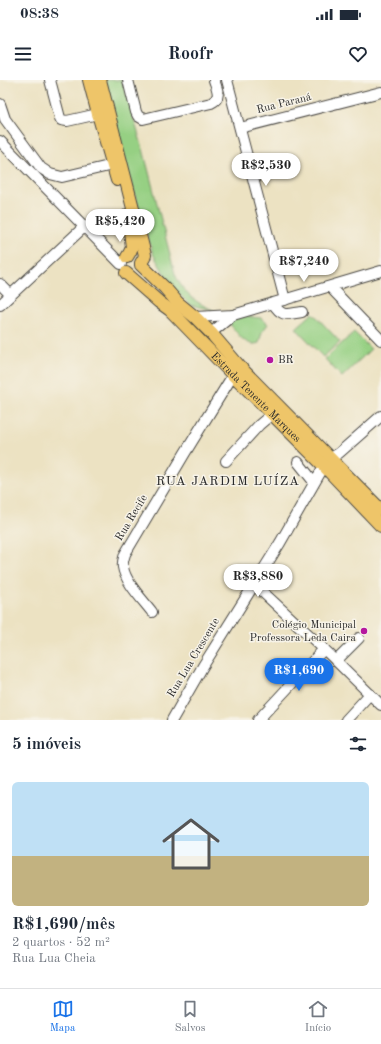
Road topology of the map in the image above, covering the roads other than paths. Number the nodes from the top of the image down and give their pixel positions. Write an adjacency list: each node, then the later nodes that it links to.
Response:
1 (50, 80): 9 (street)
2 (89, 80): 9 (main road)
3 (100, 80): 15 (main road)
4 (128, 80): 5 (street)
5 (214, 80)
6 (227, 80): 10 (street)
7 (381, 92): 10 (street, Rua Paraná)
8 (0, 104): 12 (street)
9 (98, 114): 12 (main road)
10 (240, 128): 20 (street)
11 (0, 141): 13 (street)
12 (113, 165): 14 (main road)
13 (84, 227): 14 (street); 19 (street)
14 (125, 263): 15 (main road, Estrada Tenente Marques); 15 (main road); 26 (main road, Estrada Tenente Marques)
15 (141, 264): 25 (main road, Estrada Tenente Marques)
16 (381, 272): 18 (street)
17 (0, 284): 19 (street)
18 (330, 286): 20 (street); 28 (street)
19 (11, 295): 22 (street)
20 (285, 300): 21 (street)
21 (273, 303): 23 (street); 24 (street)
22 (0, 306)
23 (302, 312)
24 (233, 315): 25 (street); 27 (street)
25 (195, 317): 27 (main road, Estrada Tenente Marques)
26 (183, 323): 27 (main road); 29 (main road, Estrada Tenente Marques)
27 (211, 333): 34 (main road, Estrada Tenente Marques)
28 (381, 340)
29 (233, 375): 30 (main road, Estrada Tenente Marques); 39 (street, Rua Recife)
30 (272, 414): 32 (street); 34 (main road, Estrada Tenente Marques)
31 (381, 416): 34 (street, Rua Lua Crescente)
32 (226, 461)
33 (298, 462): 35 (street)
34 (327, 462): 35 (street, Rua Lua Crescente); 36 (main road, Estrada Tenente Marques); 37 (main road, Estrada Tenente Marques)
35 (314, 482): 38 (street, Rua Lua Crescente)
36 (381, 510)
37 (381, 526)
38 (254, 584): 41 (street); 45 (street, Rua Lua Crescente)
39 (152, 612)
40 (359, 638): 42 (street)
41 (324, 649): 42 (street); 46 (street)
42 (336, 661): 43 (street)
43 (370, 694): 44 (street); 47 (street)
44 (381, 705)
45 (172, 720)
46 (258, 720)
47 (346, 720)

